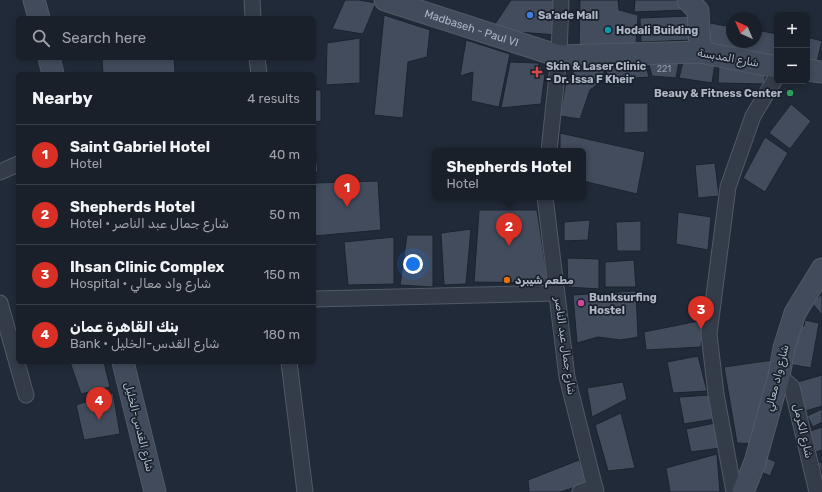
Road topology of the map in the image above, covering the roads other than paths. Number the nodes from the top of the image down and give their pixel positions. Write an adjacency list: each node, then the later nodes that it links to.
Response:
1 (34, 0): 6 (street)
2 (252, 0): 7 (street)
3 (387, 0): 9 (street, Madbaseh - Paul VI)
4 (561, 0): 9 (street)
5 (688, 0): 8 (street)
6 (38, 16)
7 (253, 16)
8 (700, 52): 9 (street, شارع المدبسة); 12 (street, شارع المدبسة)
9 (559, 56): 18 (street)
10 (49, 60): 14 (street)
11 (257, 60): 15 (street)
12 (774, 66)
13 (810, 70): 16 (street)
14 (52, 72)
15 (259, 72)
16 (822, 72)
17 (774, 81): 36 (street)
18 (549, 148)
19 (16, 165): 20 (street)
20 (0, 172)
21 (545, 200): 23 (street, شارع جمال عبد الناصر)
22 (822, 269): 30 (street, شارع واد معالي)
23 (557, 293): 24 (street); 32 (street, شارع جمال عبد الناصر)
24 (316, 299)
25 (0, 303): 26 (street)
26 (16, 360)
27 (17, 364): 31 (street)
28 (123, 364): 33 (street, شارع القدس-الخليل)
29 (289, 364): 34 (street)
30 (778, 376): 37 (street, شارع واد معالي); 38 (street, شارع الكرمل)
31 (26, 395)
32 (596, 490): 35 (street)
33 (155, 492)
34 (305, 492)
35 (580, 492)
36 (734, 492)
37 (743, 492)
38 (817, 492)

